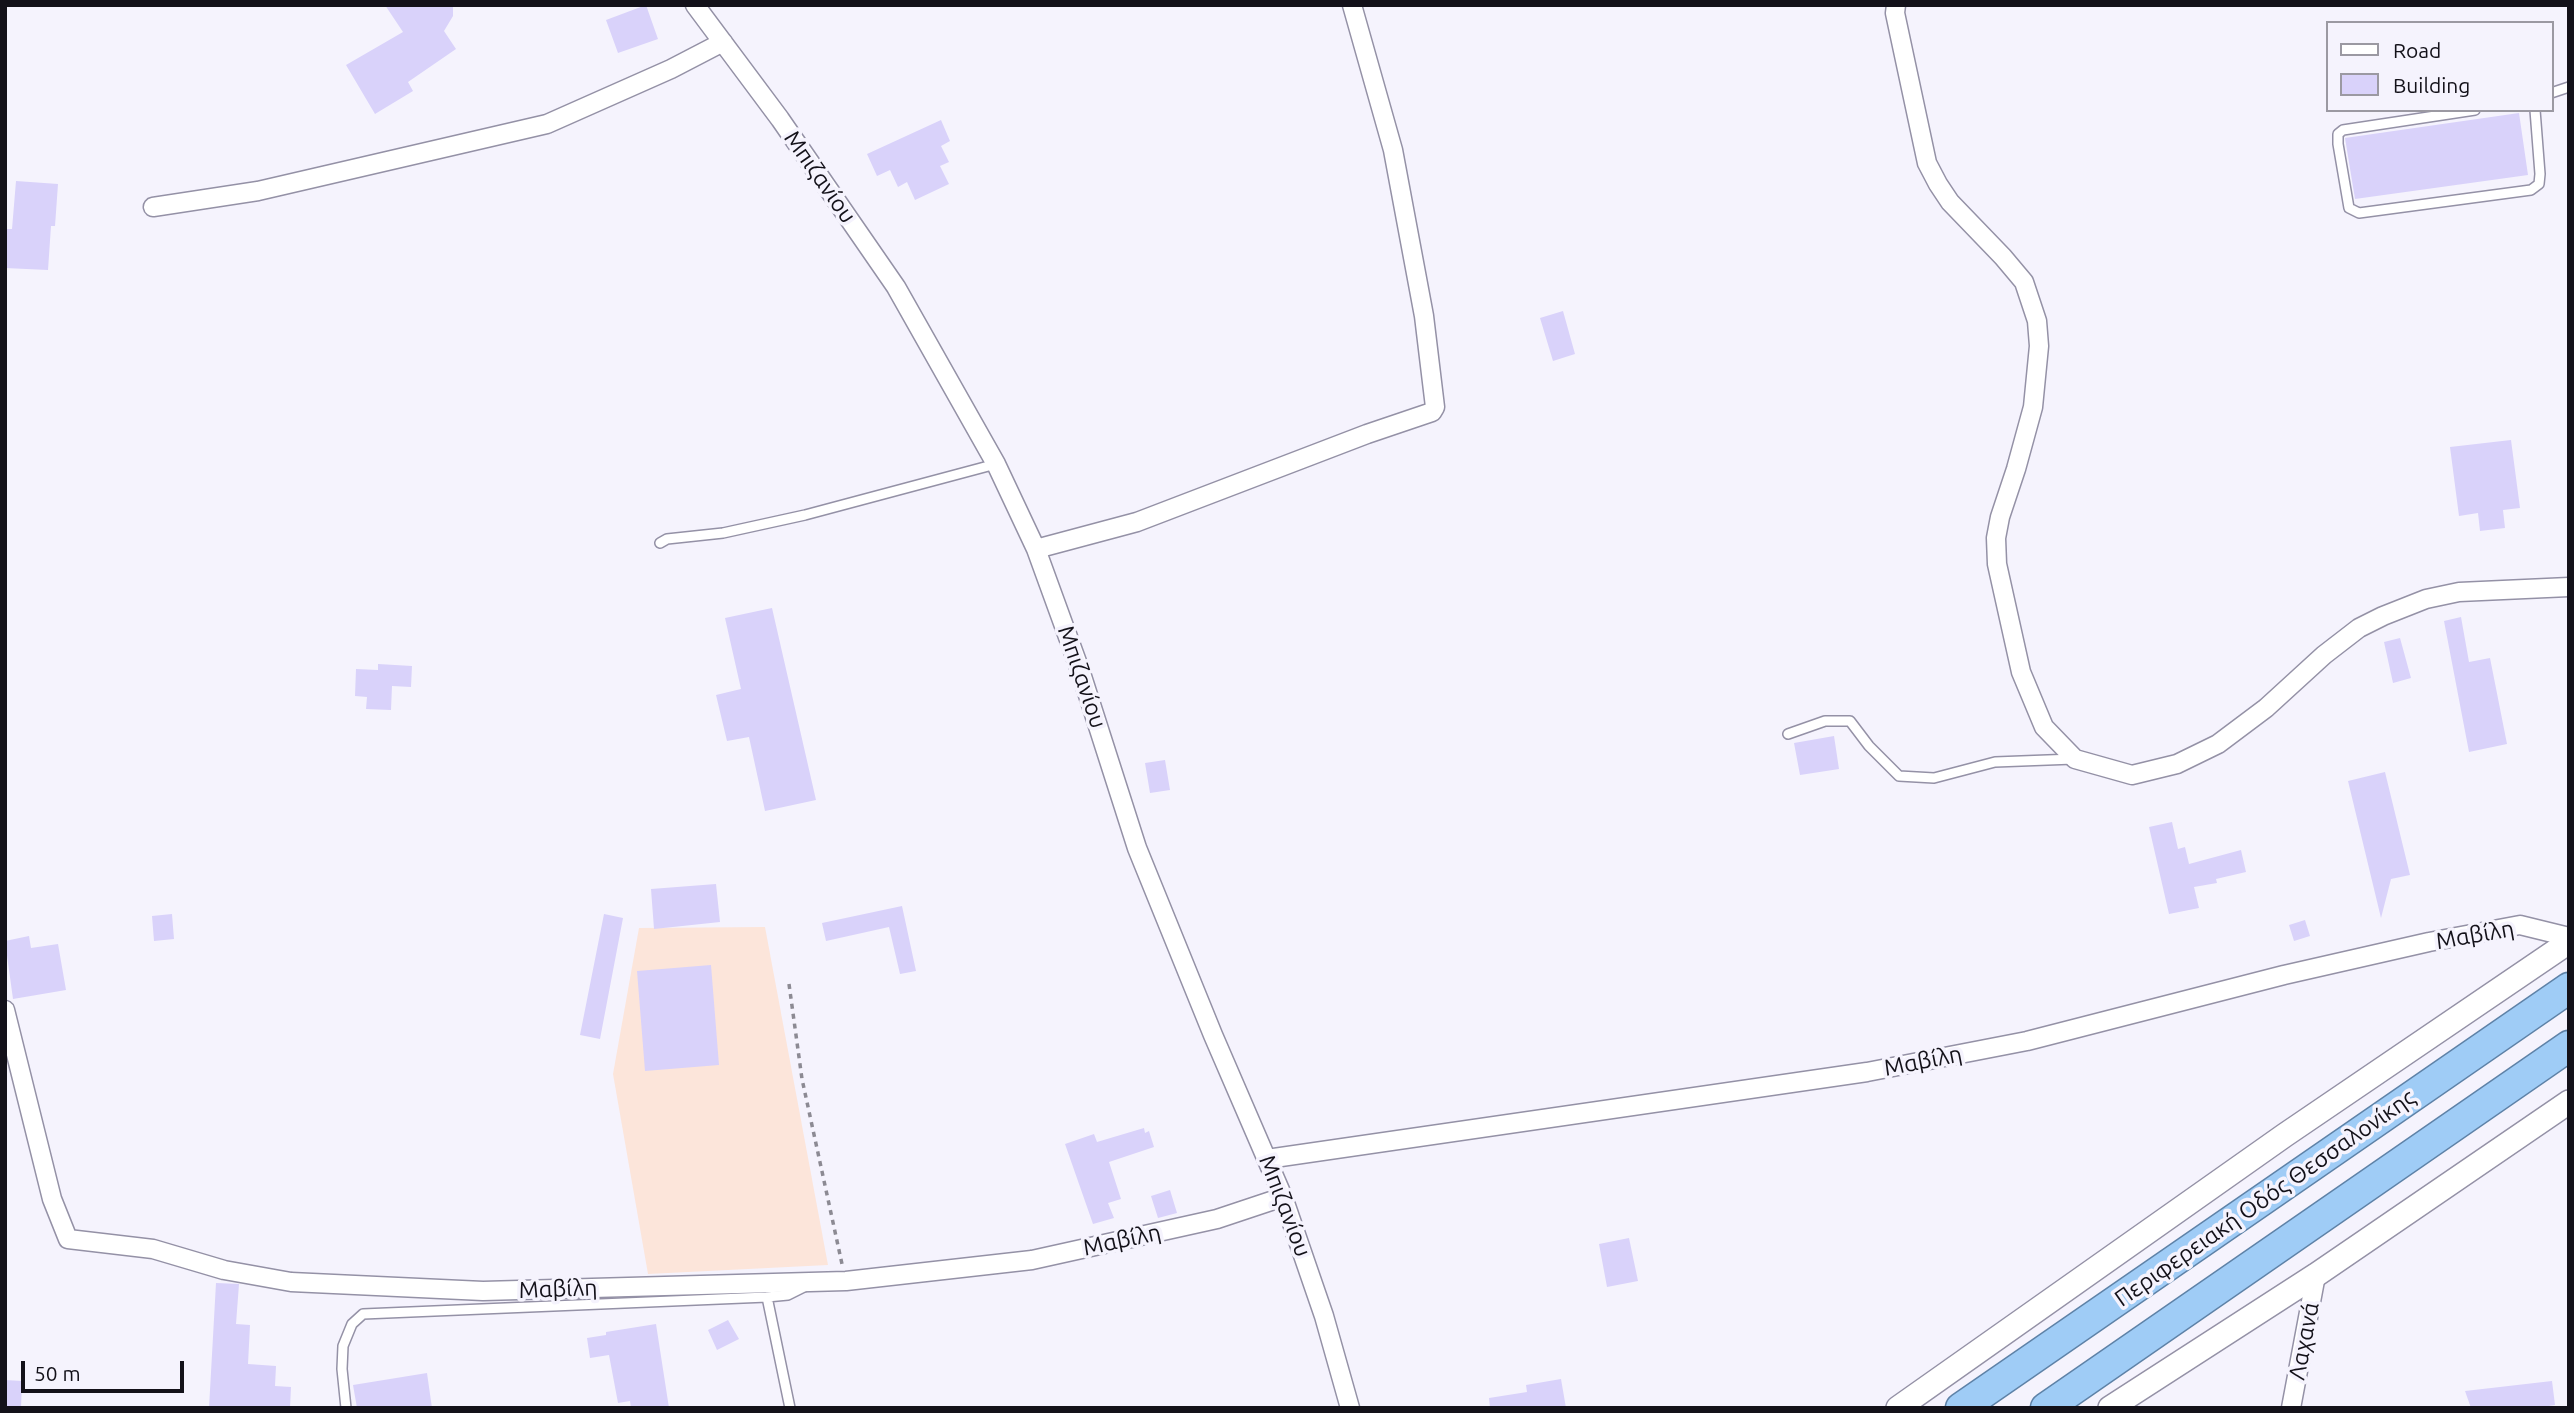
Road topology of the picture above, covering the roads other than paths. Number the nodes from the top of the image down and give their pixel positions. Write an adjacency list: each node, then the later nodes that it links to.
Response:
1 (695, 5): 4 (street, Μπιζανίου)
2 (1352, 5): 10 (street)
3 (1896, 5): 13 (street)
4 (723, 42): 7 (street); 8 (street, Μπιζανίου)
5 (2462, 112): 6 (lane)
6 (2535, 112)
7 (153, 207)
8 (996, 464): 9 (lane); 10 (street, Μπιζανίου)
9 (660, 543)
10 (1036, 550): 19 (street, Μπιζανίου)
11 (2569, 587): 13 (street)
12 (1788, 734): 13 (lane)
13 (2075, 759)
14 (2569, 939): 19 (street, Μαβίλη); 27 (street)
15 (2569, 988): 28 (highway, Περιφερειακή Οδός Θεσσαλονίκης)
16 (5, 1010): 22 (street, Μαβίλη)
17 (2569, 1046): 29 (highway, Περιφερειακή Οδός Θεσσαλονίκης)
18 (2569, 1102): 21 (street)
19 (1267, 1158): 20 (street, Μπιζανίου)
20 (1283, 1197): 22 (street, Μαβίλη); 26 (street, Μπιζανίου)
21 (2316, 1275): 30 (street); 31 (street, Λαχανά)
22 (814, 1282): 23 (lane)
23 (767, 1297): 24 (lane); 25 (lane)
24 (346, 1408)
25 (790, 1408)
26 (1350, 1408)
27 (1898, 1408)
28 (1961, 1408)
29 (2046, 1408)
30 (2110, 1408)
31 (2291, 1408)

